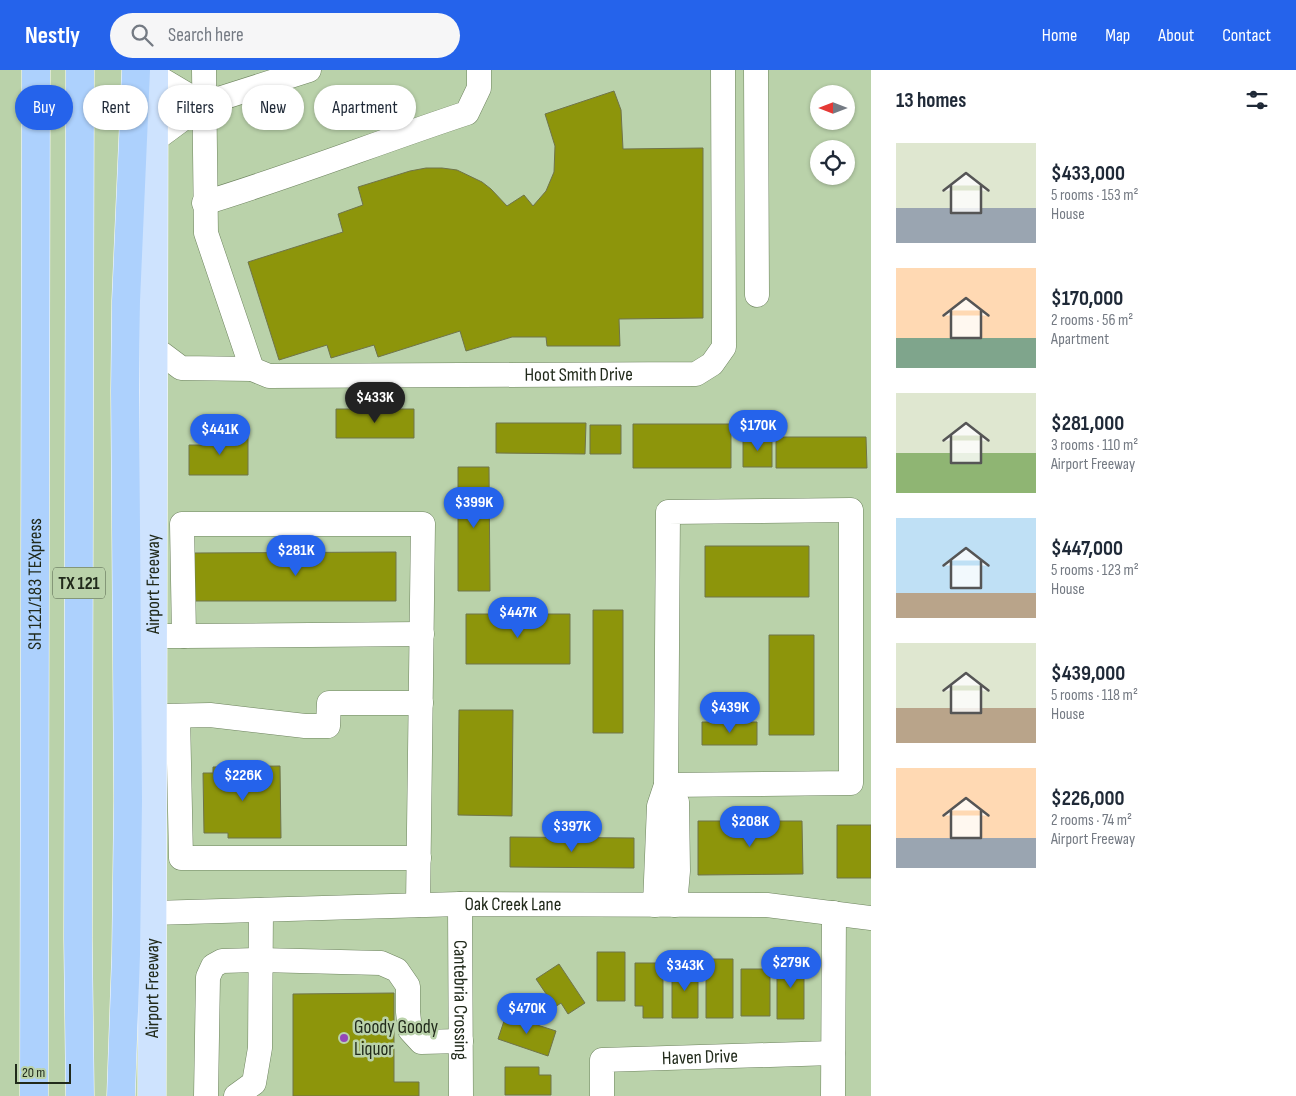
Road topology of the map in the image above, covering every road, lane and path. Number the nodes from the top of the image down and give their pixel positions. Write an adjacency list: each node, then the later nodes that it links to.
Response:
1 (36, 70): 36 (highway, SH 121/183 TEXpress)
2 (80, 70): 37 (highway, TX 121)
3 (204, 70): 10 (street)
4 (309, 70): 11 (street)
5 (479, 70): 15 (street)
6 (724, 70): 18 (street, Hoot Smith Drive)
7 (756, 70): 16 (street)
8 (148, 72): 9 (street); 14 (main road, Airport Freeway); 38 (highway)
9 (170, 85)
10 (204, 85)
11 (232, 95)
12 (169, 130): 14 (street)
13 (203, 130): 15 (street)
14 (154, 141): 17 (main road, Airport Freeway)
15 (204, 202): 18 (street)
16 (757, 295)
17 (152, 347): 18 (street, Hoot Smith Drive); 20 (main road, Airport Freeway)
18 (252, 369)
19 (422, 634): 21 (street); 21 (street); 22 (street)
20 (153, 636): 21 (street); 23 (main road, Airport Freeway)
21 (184, 636)
22 (421, 703): 23 (street); 25 (street)
23 (165, 716): 25 (street); 30 (main road, Airport Freeway)
24 (666, 785): 24 (street); 28 (street)
25 (419, 858): 27 (street)
26 (460, 904): 27 (street, Oak Creek Lane); 28 (street, Oak Creek Lane); 34 (street, Cantebria Crossing)
27 (418, 905): 29 (street, Oak Creek Lane)
28 (665, 905): 31 (street, Oak Creek Lane)
29 (261, 910): 30 (street, Oak Creek Lane); 33 (street)
30 (153, 913): 39 (main road, Airport Freeway)
31 (834, 913): 32 (street, Oak Creek Lane); 35 (street)
32 (871, 918)
33 (260, 960): 34 (street); 40 (street); 41 (street)
34 (461, 1041): 42 (street, Cantebria Crossing)
35 (834, 1053): 43 (street, Haven Drive); 44 (street)
36 (34, 1096)
37 (80, 1096)
38 (121, 1096)
39 (152, 1096)
40 (206, 1096)
41 (236, 1096)
42 (461, 1096)
43 (602, 1096)
44 (833, 1096)

